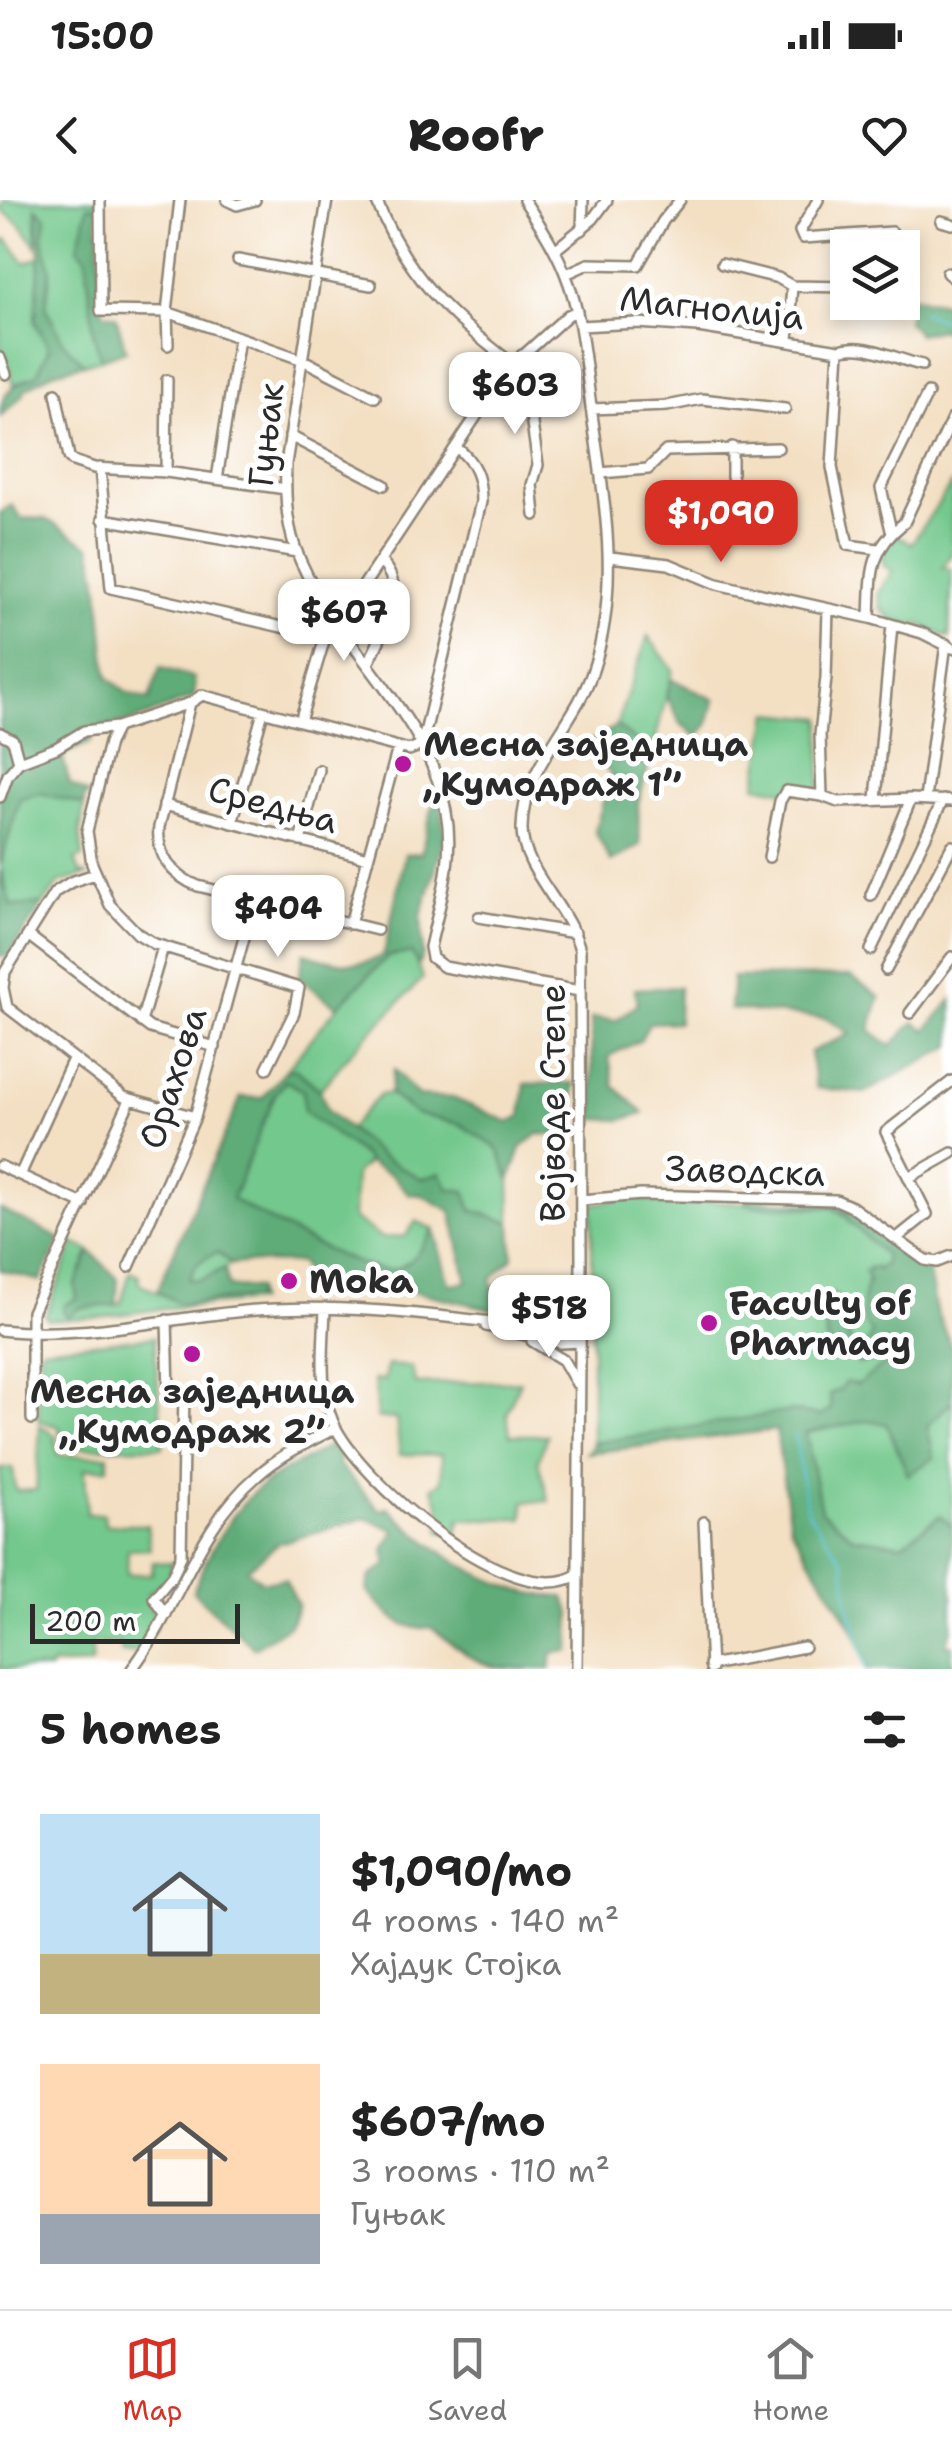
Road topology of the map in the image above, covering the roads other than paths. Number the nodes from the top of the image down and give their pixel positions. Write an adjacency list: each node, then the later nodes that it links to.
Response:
1 (100, 200): 23 (street)
2 (180, 200): 23 (street)
3 (227, 200): 4 (street)
4 (255, 200)
5 (327, 200): 18 (street, Гуњак)
6 (376, 200): 32 (street)
7 (524, 200): 14 (street, Војводе Степе)
8 (583, 200): 12 (street)
9 (608, 200): 12 (street)
10 (680, 200): 17 (street)
11 (818, 200): 13 (street)
12 (582, 230): 14 (street)
13 (830, 236)
14 (555, 250): 17 (street, Војводе Степе)
15 (238, 260): 18 (street)
16 (722, 264): 20 (street)
17 (566, 274): 22 (street, Војводе Степе)
18 (316, 277): 19 (street); 31 (street, Гуњак)
19 (371, 286)
20 (792, 286): 21 (street); 26 (street)
21 (830, 287)
22 (577, 310): 24 (street, Војводе Степе); 29 (street)
23 (167, 312): 25 (street); 27 (street)
24 (580, 326): 26 (street, Магнолија); 40 (street, Војводе Степе)
25 (240, 338): 31 (street); 49 (street)
26 (788, 340): 28 (street, Магнолија)
27 (168, 345)
28 (839, 350): 33 (street, Магнолија); 56 (street, Магнолија)
29 (522, 355): 32 (street); 52 (street)
30 (0, 358): 34 (street)
31 (302, 360): 38 (street); 42 (street, Гуњак)
32 (513, 364): 43 (street)
33 (922, 365)
34 (6, 374)
35 (167, 380): 47 (street)
36 (56, 392): 46 (street)
37 (928, 392): 55 (street)
38 (376, 397)
39 (785, 409): 40 (street)
40 (591, 410): 48 (street, Војводе Степе)
41 (952, 419): 55 (street)
42 (290, 436): 50 (street); 51 (street, Гуњак)
43 (456, 447): 59 (street); 72 (street)
44 (732, 448): 45 (street); 48 (street); 54 (street)
45 (778, 448)
46 (100, 468): 47 (street); 53 (street)
47 (166, 472): 49 (street)
48 (600, 473): 58 (street, Војводе Степе)
49 (217, 478): 51 (street)
50 (384, 484)
51 (286, 489): 57 (street, Гуњак)
52 (534, 515)
53 (104, 519): 57 (street); 64 (street)
54 (746, 530)
55 (892, 530): 56 (street)
56 (878, 549): 61 (street)
57 (297, 552): 62 (street, Гуњак)
58 (610, 557): 60 (street); 94 (street, Војводе Степе)
59 (381, 562): 62 (street); 66 (street)
60 (828, 609): 61 (street); 76 (street)
61 (870, 618): 63 (street)
62 (337, 620): 64 (street); 66 (street, Гуњак)
63 (892, 625): 65 (street); 79 (street)
64 (324, 628): 69 (street)
65 (949, 646): 80 (street)
66 (368, 664): 72 (street, Гуњак)
67 (190, 703): 68 (street); 70 (street); 82 (street)
68 (263, 712): 69 (street); 83 (street)
69 (300, 721): 73 (street)
70 (117, 727): 74 (street); 88 (street)
71 (0, 732): 74 (street)
72 (422, 745): 73 (street); 101 (street, Гуњак)
73 (398, 748): 87 (street)
74 (19, 762): 77 (street)
75 (319, 770): 84 (street)
76 (822, 796): 79 (street); 86 (street)
77 (0, 797)
78 (911, 798): 79 (street); 80 (street); 89 (street)
79 (876, 799)
80 (925, 799): 81 (street)
81 (947, 800): 97 (street)
82 (164, 805): 83 (street, Средња); 90 (street)
83 (232, 823): 84 (street, Средња)
84 (300, 841): 87 (street, Средња)
85 (952, 846): 100 (street)
86 (769, 857)
87 (368, 858): 92 (street)
88 (95, 874): 95 (street); 96 (street)
89 (871, 896)
90 (254, 901): 92 (street); 99 (street, Орахова)
91 (480, 916): 94 (street, Војводе Степе)
92 (350, 924): 93 (street)
93 (378, 930)
94 (575, 933): 101 (street, Војводе Степе)
95 (29, 936): 103 (street); 105 (street)
96 (163, 947): 99 (street); 103 (street)
97 (871, 950)
98 (952, 957): 102 (street)
99 (236, 968): 104 (street, Орахова); 106 (street)
100 (886, 970)
101 (580, 991): 115 (street, Војводе Степе)
102 (910, 1013)
103 (142, 1022): 104 (street)
104 (215, 1048): 109 (street, Орахова)
105 (73, 1060): 108 (street); 113 (street)
106 (266, 1068)
107 (952, 1081): 114 (street)
108 (130, 1100): 109 (street); 116 (street)
109 (195, 1117): 119 (street, Орахова)
110 (949, 1154): 112 (street); 114 (street)
111 (0, 1166): 113 (street)
112 (952, 1168)
113 (20, 1175): 116 (street)
114 (910, 1177): 117 (street)
115 (581, 1200): 117 (street, Заводска); 120 (street, Војводе Степе)
116 (83, 1204): 126 (street)
117 (897, 1238): 118 (street, Заводска)
118 (952, 1256)
119 (129, 1267)
120 (580, 1306): 124 (street); 128 (street, Војводе Степе)
121 (325, 1308): 122 (street); 123 (street); 131 (street)
122 (444, 1316): 124 (street); 127 (street)
123 (167, 1320): 126 (street); 136 (street)
124 (540, 1328): 128 (street)
125 (0, 1330): 126 (street)
126 (31, 1332): 130 (street)
127 (516, 1333): 128 (street); 129 (street)
128 (579, 1339): 129 (street, Војводе Степе)
129 (578, 1387): 133 (street, Војводе Степе)
130 (32, 1419)
131 (336, 1428): 134 (street); 136 (street)
132 (704, 1522): 138 (street)
133 (578, 1574): 134 (street); 135 (street, Војводе Степе)
134 (560, 1583): 135 (street)
135 (578, 1594): 140 (street, Војводе Степе)
136 (166, 1614): 139 (street)
137 (804, 1648): 138 (street)
138 (711, 1667)
139 (132, 1669)
140 (577, 1669)

